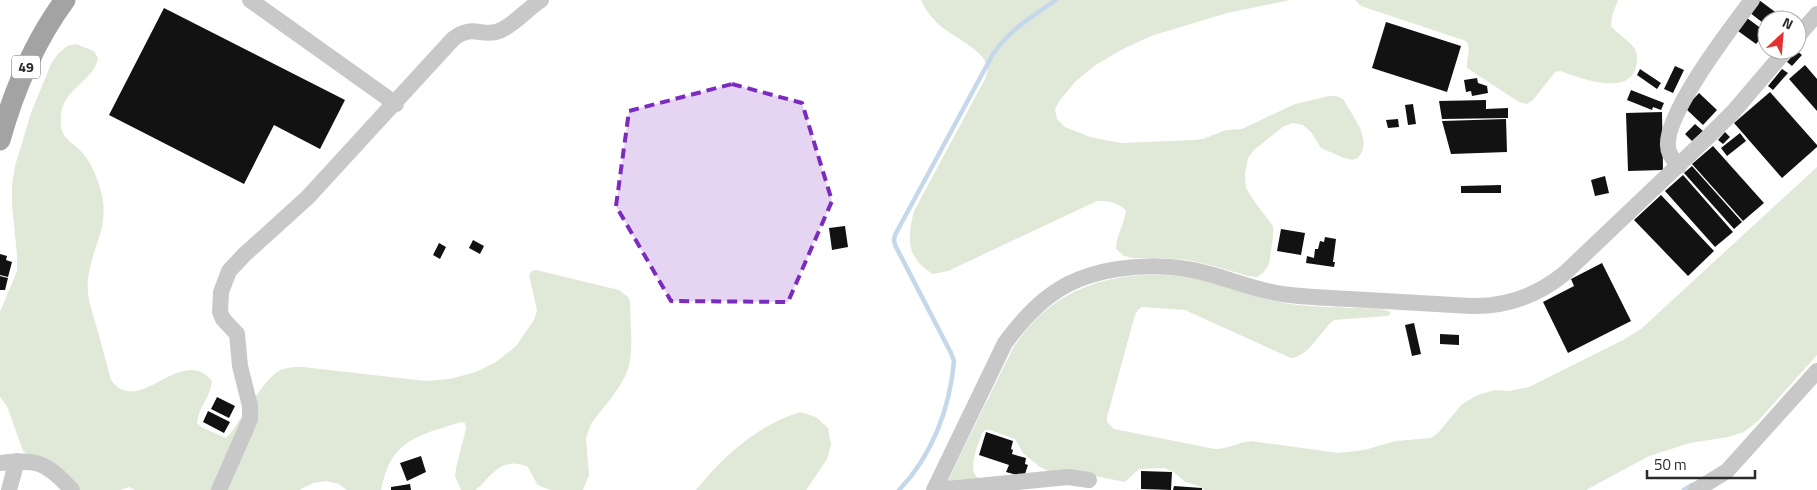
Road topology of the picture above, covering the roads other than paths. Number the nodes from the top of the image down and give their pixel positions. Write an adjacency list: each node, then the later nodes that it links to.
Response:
1 (65, 0): 9 (main road, 49)
2 (250, 0): 8 (street)
3 (541, 0): 8 (street)
4 (1752, 0): 10 (street)
5 (1817, 14): 6 (street)
6 (1807, 26)
7 (1777, 60): 10 (street)
8 (396, 104): 18 (street)
9 (0, 140)
10 (1679, 166): 15 (street)
11 (1817, 371): 19 (street)
12 (17, 462): 13 (street); 16 (street); 17 (street)
13 (0, 463)
14 (1090, 480): 15 (street)
15 (935, 487)
16 (9, 490)
17 (72, 490)
18 (219, 490)
19 (1696, 490)

